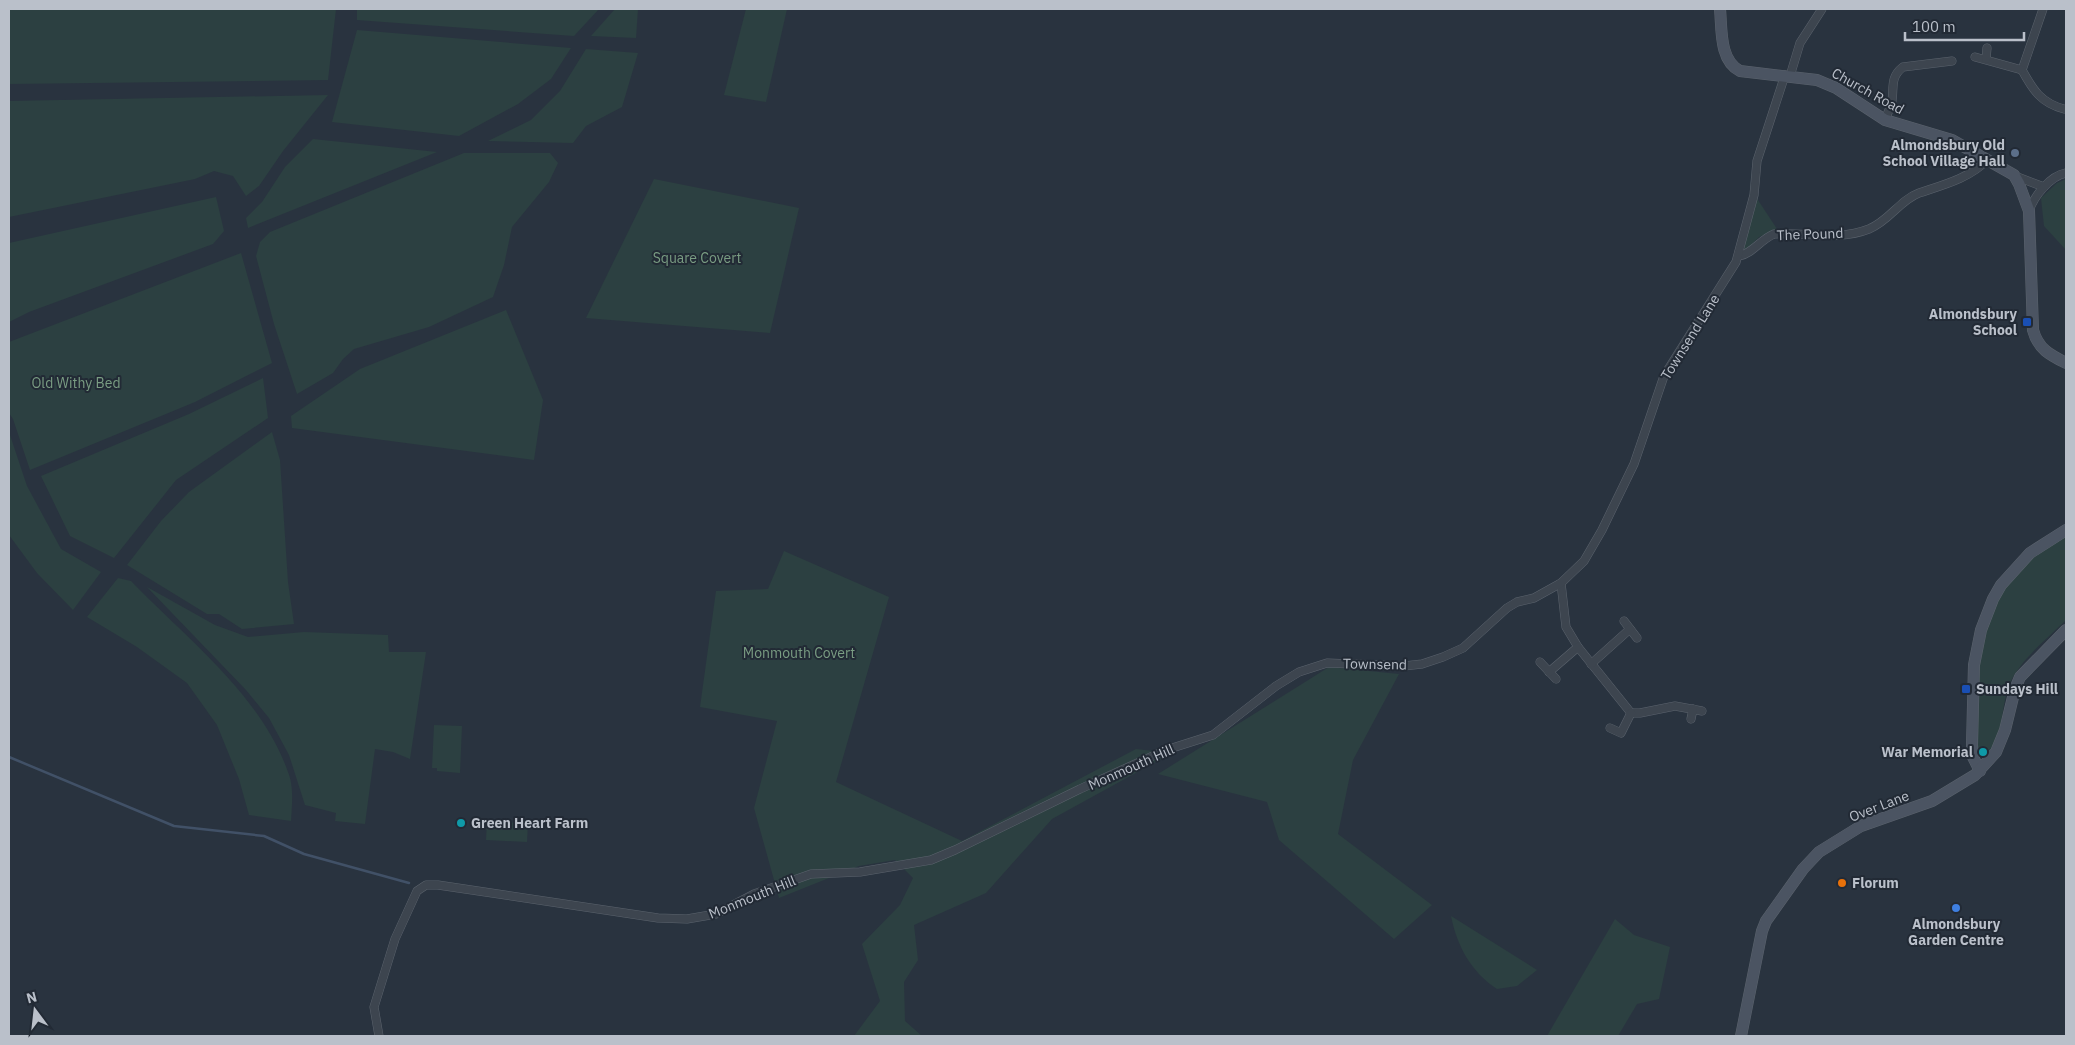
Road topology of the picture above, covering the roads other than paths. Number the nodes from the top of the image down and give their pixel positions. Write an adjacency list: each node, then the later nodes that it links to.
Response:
1 (1720, 9): 9 (street, Church Road)
2 (1822, 9): 9 (street, Townsend Lane)
3 (2044, 9): 7 (street)
4 (1987, 48): 6 (street)
5 (1974, 57): 6 (street)
6 (1986, 59): 7 (street)
7 (2022, 70): 10 (street)
8 (1946, 72): 11 (street)
9 (1787, 75): 11 (street, Church Road); 17 (street, Townsend Lane)
10 (2064, 109)
11 (1885, 120): 12 (street, Church Road)
12 (1988, 160): 14 (street, Church Road); 17 (street, The Pound)
13 (2066, 173): 15 (street)
14 (2015, 176): 15 (street, Church Road); 16 (street)
15 (2044, 187): 16 (street)
16 (2029, 211): 18 (street)
17 (1739, 256): 20 (street, Townsend Lane)
18 (2066, 363)
19 (2066, 530): 34 (street)
20 (1561, 583): 25 (street); 30 (street, Townsend)
21 (1624, 621): 22 (street)
22 (1630, 629): 24 (street); 27 (street)
23 (2066, 630): 34 (street, Over Lane)
24 (1638, 638)
25 (1578, 647): 27 (street); 28 (street)
26 (1540, 662): 28 (street)
27 (1591, 664): 31 (street)
28 (1549, 672): 29 (street)
29 (1556, 679)
30 (1264, 695): 35 (street, Monmouth Hill)
31 (1631, 713): 32 (street); 33 (street)
32 (1691, 719)
33 (1610, 728)
34 (1980, 770): 36 (street, Over Lane)
35 (379, 1036)
36 (1742, 1036)

